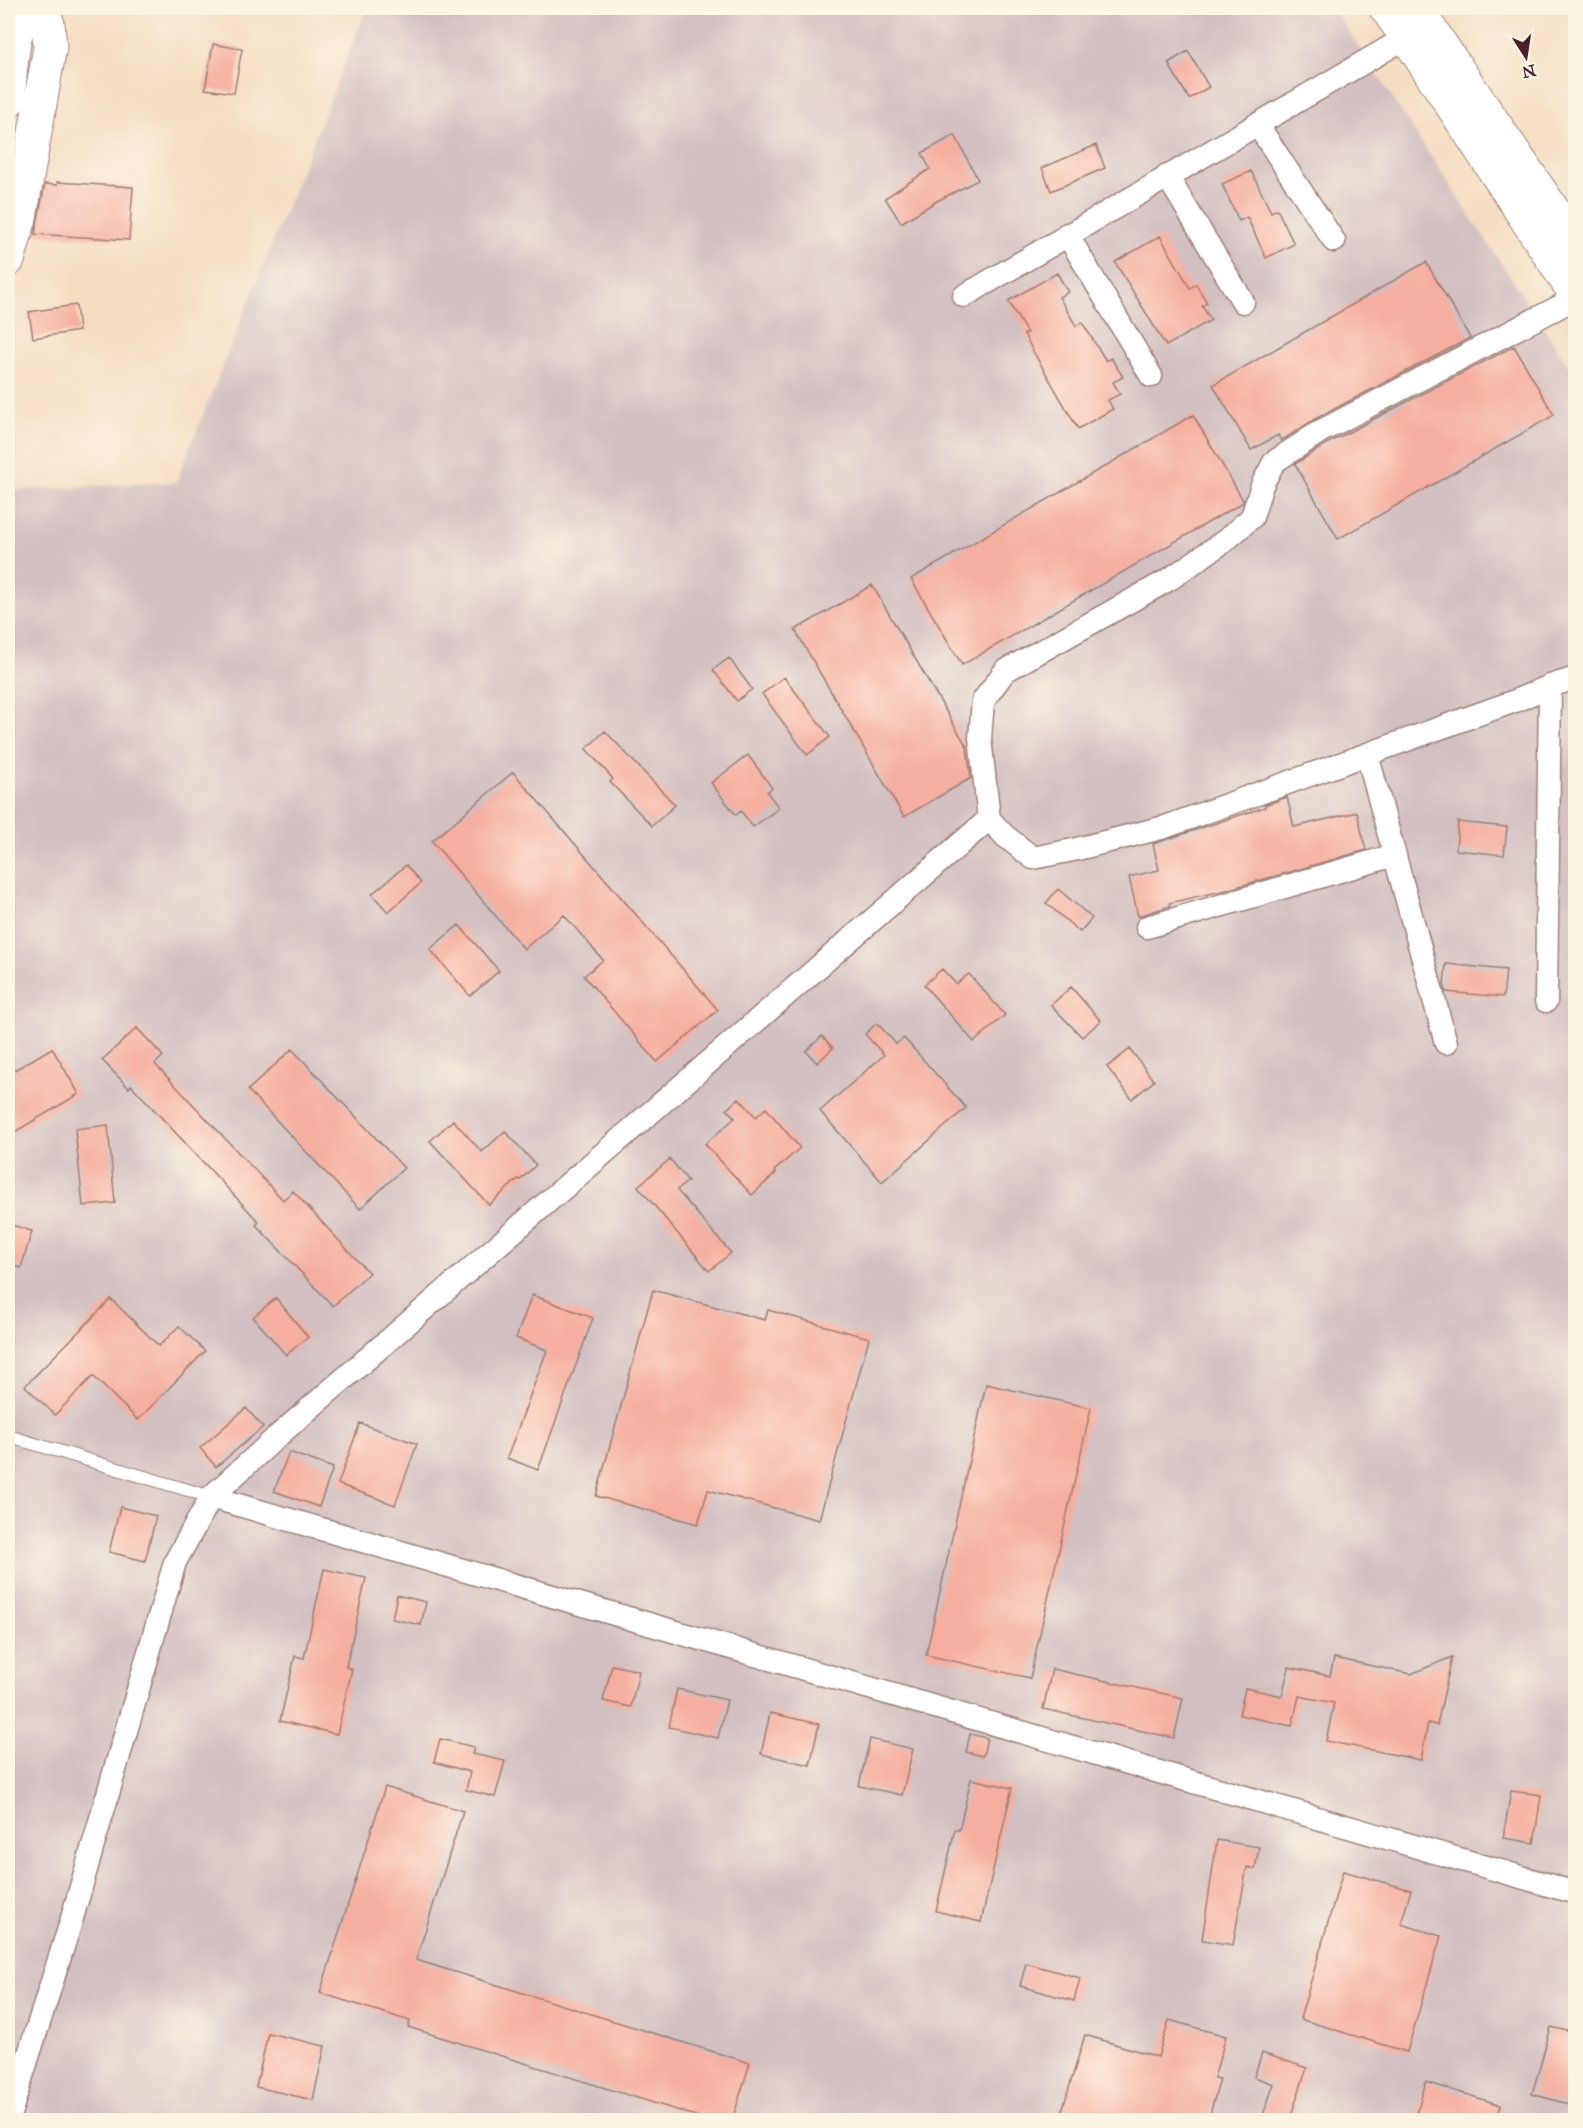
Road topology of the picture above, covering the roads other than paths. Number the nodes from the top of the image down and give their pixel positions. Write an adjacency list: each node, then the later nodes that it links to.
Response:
1 (25, 8): 5 (main road)
2 (42, 8): 11 (main road)
3 (1386, 8): 4 (main road)
4 (1412, 22): 6 (street); 9 (main road); 13 (main road)
5 (8, 101)
6 (1257, 124): 7 (street); 10 (street)
7 (1167, 176): 8 (street); 14 (street)
8 (1067, 234): 12 (street); 15 (street)
9 (1573, 235)
10 (1334, 241)
11 (8, 260)
12 (964, 296)
13 (1575, 296): 19 (street)
14 (1243, 302)
15 (1151, 376)
16 (1575, 678): 17 (street)
17 (1550, 686): 18 (street); 22 (street)
18 (1367, 754): 19 (street); 20 (street)
19 (989, 819): 25 (street)
20 (1395, 855): 21 (street); 23 (street)
21 (1147, 927)
22 (1546, 1001)
23 (1446, 1043)
24 (8, 1436): 25 (lane)
25 (211, 1497): 26 (street); 27 (street)
26 (1575, 1893)
27 (8, 2121)

